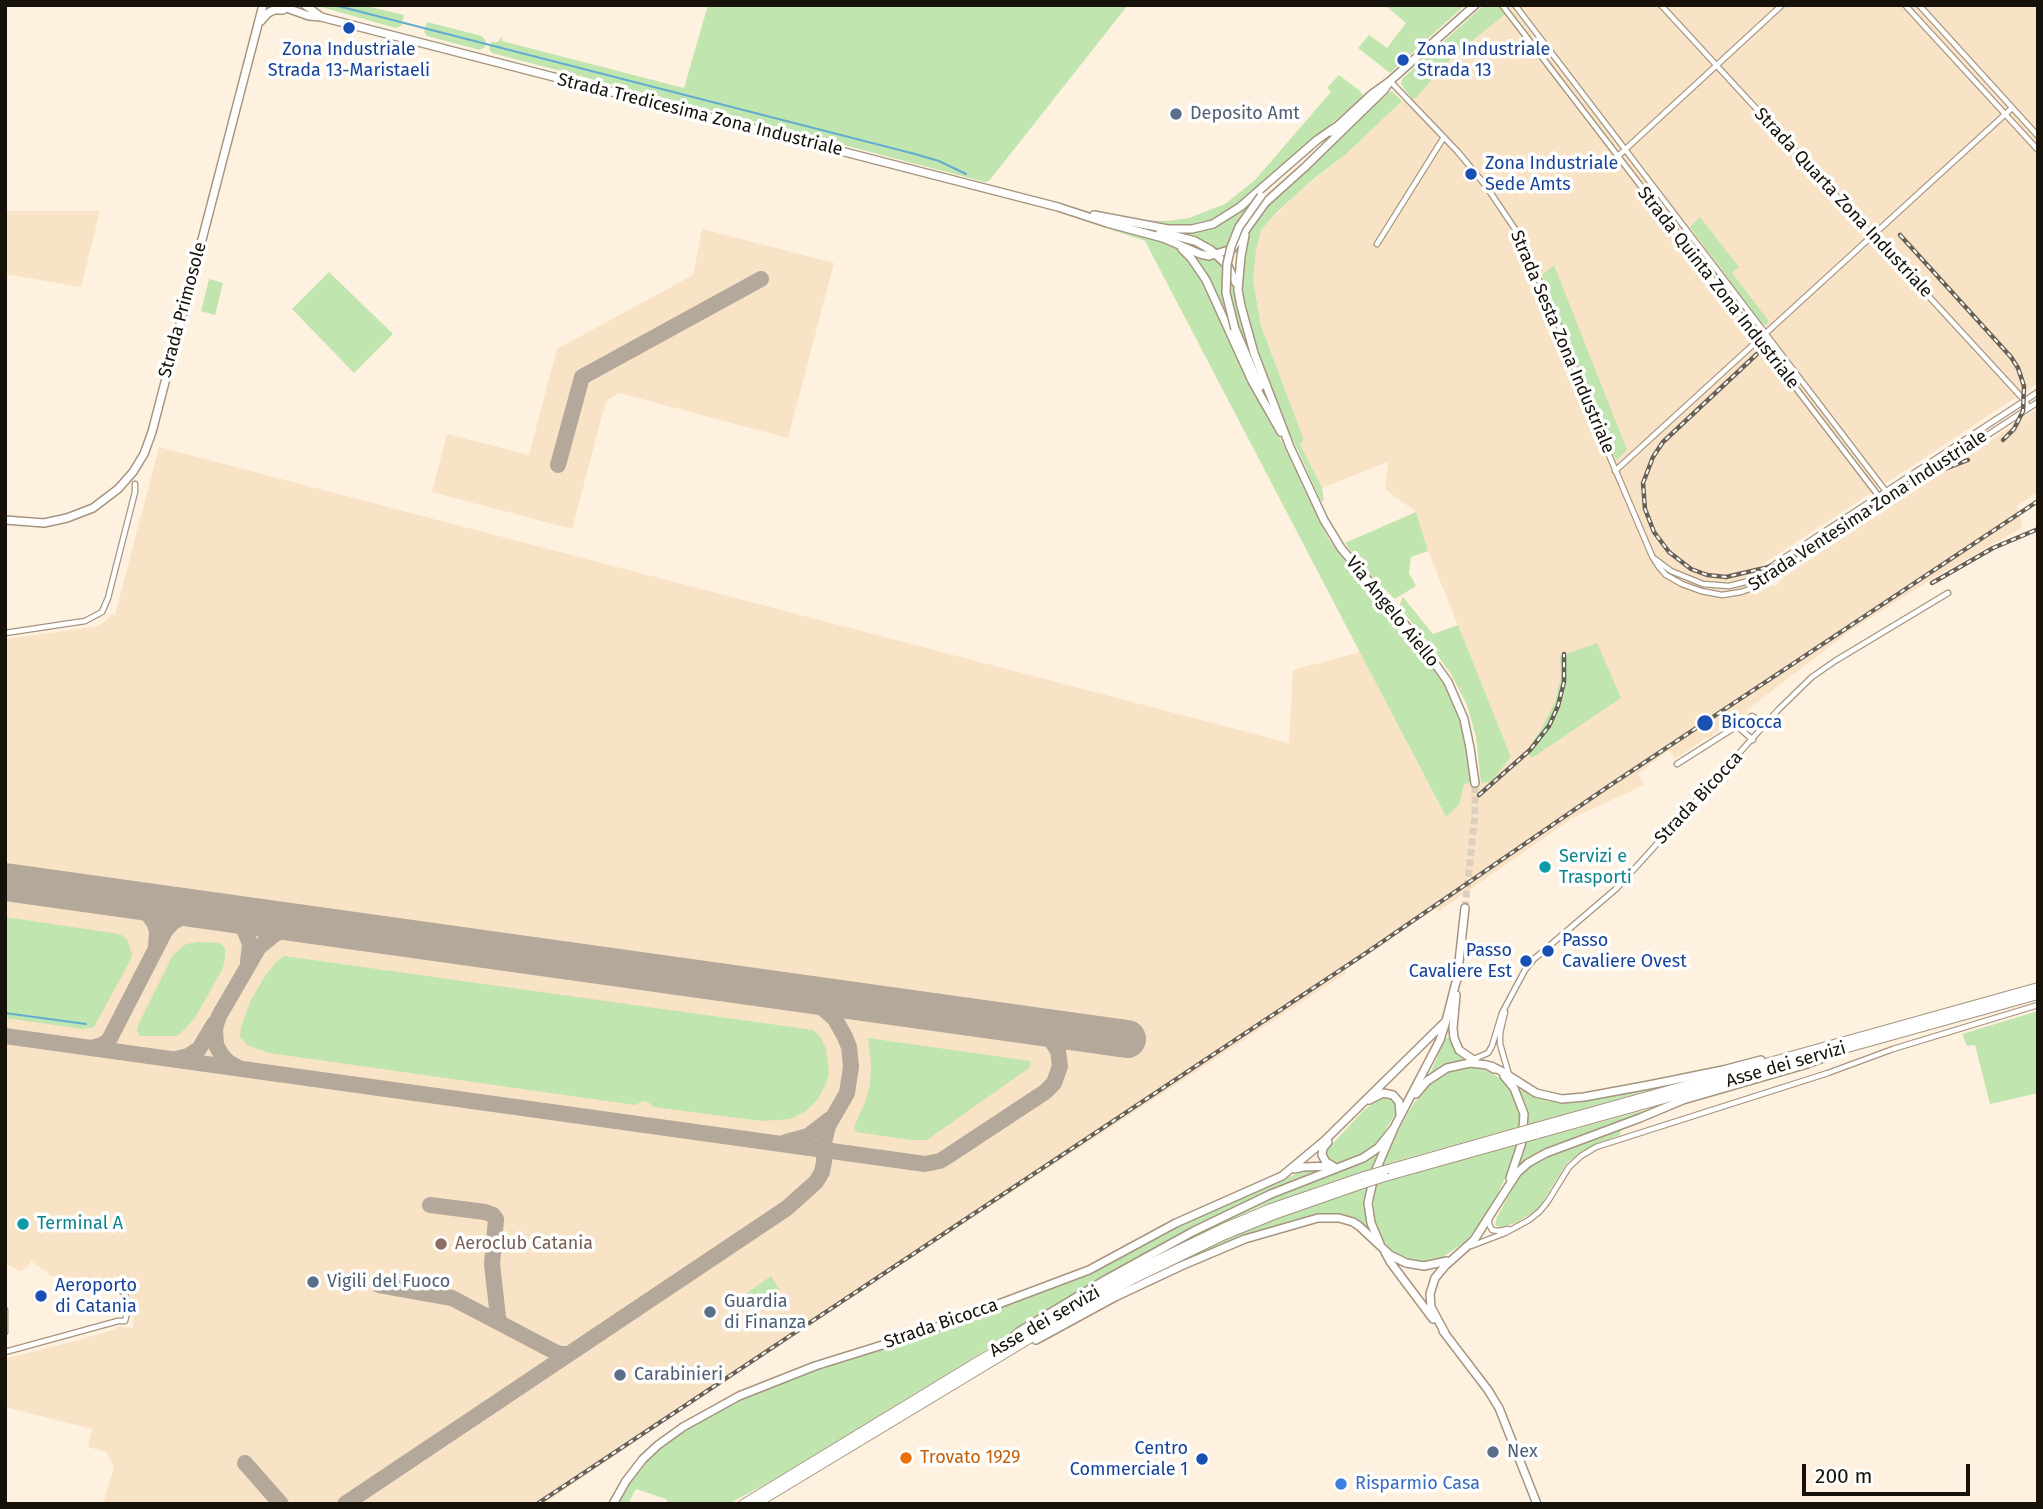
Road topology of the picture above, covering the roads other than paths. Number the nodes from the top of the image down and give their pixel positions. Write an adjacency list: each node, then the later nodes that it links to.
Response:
1 (263, 5): 15 (main road, Strada Primosole)
2 (278, 5): 11 (main road, Strada Tredicesima Zona Industriale)
3 (304, 5): 13 (main road)
4 (1475, 5): 17 (main road)
5 (1502, 5): 27 (street, Strada Quinta Zona Industriale)
6 (1515, 5): 25 (street, Strada Quinta Zona Industriale)
7 (1661, 5): 16 (street, Strada Quarta Zona Industriale)
8 (1783, 5): 16 (street)
9 (1905, 5): 14 (street)
10 (1919, 5): 12 (street)
11 (288, 10): 13 (main road, Strada Tredicesima Zona Industriale); 15 (main road)
12 (1927, 14): 14 (street); 18 (street)
13 (321, 17): 30 (main road, Strada Tredicesima Zona Industriale)
14 (1919, 20): 19 (street)
15 (257, 27): 58 (main road, Strada Primosole)
16 (1716, 66): 25 (street); 33 (street, Strada Quarta Zona Industriale)
17 (1390, 81): 20 (main road); 24 (street, Strada Sesta Zona Industriale); 32 (main road)
18 (2012, 108): 19 (street); 21 (street)
19 (2005, 114): 22 (street); 33 (street)
20 (1334, 128): 31 (main road); 48 (main road, bridge)
21 (2033, 130): 22 (street); 23 (street)
22 (2025, 136): 26 (street)
23 (2038, 136)
24 (1444, 137): 35 (street); 52 (street, Strada Sesta Zona Industriale)
25 (1624, 150): 27 (street); 28 (street, Strada Quinta Zona Industriale)
26 (2038, 150)
27 (1617, 156): 29 (street, Strada Quinta Zona Industriale)
28 (1648, 180): 29 (street); 38 (street, Strada Quinta Zona Industriale)
29 (1640, 187): 39 (street, Strada Quinta Zona Industriale)
30 (1079, 213): 31 (main road); 34 (main road)
31 (1109, 218): 36 (main road)
32 (1250, 222): 36 (main road); 37 (main road)
33 (1873, 235): 38 (street); 41 (street, Strada Quarta Zona Industriale)
34 (1173, 243): 36 (main road); 48 (main road)
35 (1377, 244)
36 (1216, 255): 37 (main road)
37 (1238, 290): 51 (main road)
38 (1765, 333): 39 (street); 45 (street, Strada Quinta Zona Industriale)
39 (1758, 340): 46 (street, Strada Quinta Zona Industriale); 52 (street)
40 (2038, 392): 41 (street, Strada Ventesima Zona Industriale)
41 (2025, 401): 43 (street, Strada Quarta Zona Industriale); 44 (street, Strada Ventesima Zona Industriale)
42 (2038, 402): 43 (street, Strada Ventesima Zona Industriale)
43 (2029, 408): 47 (street, Strada Ventesima Zona Industriale)
44 (1995, 419): 47 (street); 49 (street, Strada Ventesima Zona Industriale)
45 (1831, 420): 46 (street); 54 (street, Strada Quinta Zona Industriale)
46 (1824, 426): 55 (street, Strada Quinta Zona Industriale)
47 (2000, 427): 50 (street, Strada Ventesima Zona Industriale)
48 (1279, 429): 51 (main road)
49 (1978, 430): 50 (street); 54 (street, Strada Ventesima Zona Industriale)
50 (1984, 438): 56 (street, Strada Ventesima Zona Industriale)
51 (1290, 447): 68 (main road, Via Angelo Aiello)
52 (1615, 471): 59 (street, Strada Sesta Zona Industriale)
53 (135, 484): 63 (street)
54 (1886, 491): 55 (street, Strada Ventesima Zona Industriale); 56 (street, Strada Quinta Zona Industriale)
55 (1878, 496): 57 (street, Strada Quinta Zona Industriale); 60 (street, Strada Ventesima Zona Industriale)
56 (1891, 498): 57 (street, Strada Ventesima Zona Industriale)
57 (1884, 503): 61 (street, Strada Ventesima Zona Industriale)
58 (5, 520)
59 (1652, 556): 60 (street, Strada Ventesima Zona Industriale); 61 (street, Strada Ventesima Zona Industriale)
60 (1783, 559): 61 (street)
61 (1788, 566)
62 (1948, 593): 64 (street, Strada Bicocca)
63 (5, 633)
64 (1766, 725): 65 (street); 66 (street, Strada Bicocca)
65 (1737, 726): 66 (street); 67 (street)
66 (1753, 740): 73 (street, Strada Bicocca)
67 (1677, 764)
68 (1475, 783)
69 (1465, 908): 70 (main road)
70 (1457, 978): 75 (main road); 78 (main road)
71 (2038, 987): 77 (main road, Asse dei servizi)
72 (2038, 995): 76 (main road, Asse dei servizi)
73 (1506, 1005): 78 (street); 82 (street)
74 (2038, 1005): 96 (street)
75 (1447, 1021): 84 (main road); 85 (main road)
76 (1856, 1045): 89 (main road, Asse dei servizi); 94 (main road)
77 (1796, 1055): 82 (main road); 89 (main road, Asse dei servizi)
78 (1471, 1060): 79 (main road); 80 (street)
79 (1480, 1063): 80 (main road); 81 (main road)
80 (1460, 1064): 85 (main road)
81 (1491, 1066): 82 (main road); 83 (main road)
82 (1509, 1075): 83 (street)
83 (1514, 1088): 94 (main road)
84 (1363, 1104): 86 (main road); 87 (main road)
85 (1406, 1105): 86 (main road)
86 (1399, 1118): 88 (main road)
87 (1344, 1122): 90 (main road); 92 (main road)
88 (1394, 1128): 91 (main road); 97 (main road)
89 (1536, 1131): 93 (main road, bridge)
90 (1332, 1166): 91 (main road); 92 (main road)
91 (1343, 1167): 106 (main road)
92 (1291, 1170): 107 (main road, Strada Bicocca)
93 (1364, 1180): 104 (main road, Asse dei servizi); 106 (main road, Asse dei servizi)
94 (1504, 1192): 95 (main road)
95 (1489, 1219): 96 (street); 98 (main road)
96 (1516, 1228): 98 (street)
97 (1382, 1248): 99 (main road); 103 (main road); 104 (main road)
98 (1466, 1248): 99 (main road)
99 (1458, 1254): 103 (main road)
100 (106, 1288): 105 (street)
101 (5, 1310): 102 (street)
102 (5, 1332)
103 (1445, 1333): 110 (main road)
104 (1019, 1346): 109 (main road, Asse dei servizi)
105 (5, 1352)
106 (993, 1352): 108 (main road, Asse dei servizi)
107 (613, 1504)
108 (743, 1504)
109 (756, 1504)
110 (1537, 1504)

